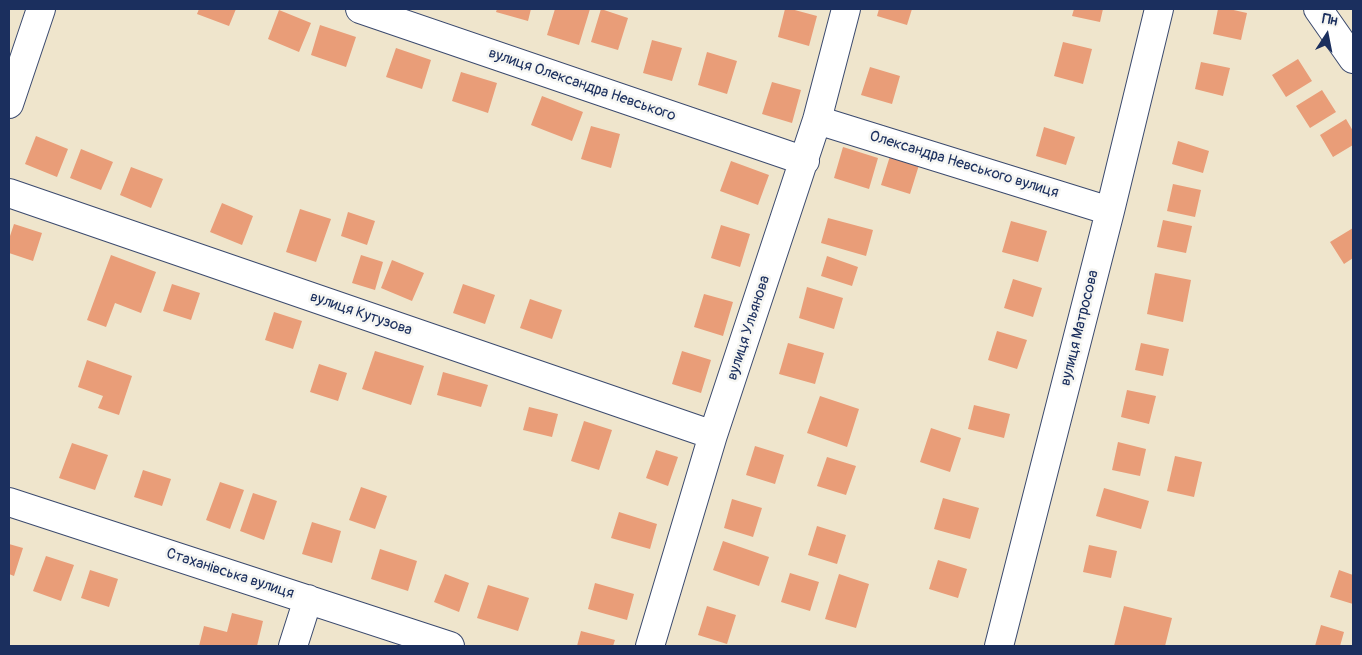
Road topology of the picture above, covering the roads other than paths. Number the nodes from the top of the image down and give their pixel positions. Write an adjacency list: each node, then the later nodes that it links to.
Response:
1 (41, 9): 7 (street)
2 (360, 9): 9 (street, вулиця Олександра Невського)
3 (846, 9): 8 (street, вулиця Ульянова)
4 (1159, 9): 11 (street, вулиця Матросова)
5 (1318, 9): 6 (street)
6 (1353, 59)
7 (9, 104)
8 (817, 120): 9 (street, вулиця Ульянова); 11 (street, Олександра Невського вулиця)
9 (804, 161): 12 (street, вулиця Ульянова)
10 (9, 193): 12 (street, вулиця Кутузова)
11 (1110, 211): 18 (street, вулиця Матросова)
12 (713, 435): 17 (street, вулиця Ульянова)
13 (9, 502): 14 (street, Стаханівська вулиця)
14 (308, 599): 15 (street); 16 (street, Стаханівська вулиця)
15 (293, 646)
16 (450, 646)
17 (650, 646)
18 (999, 646)

